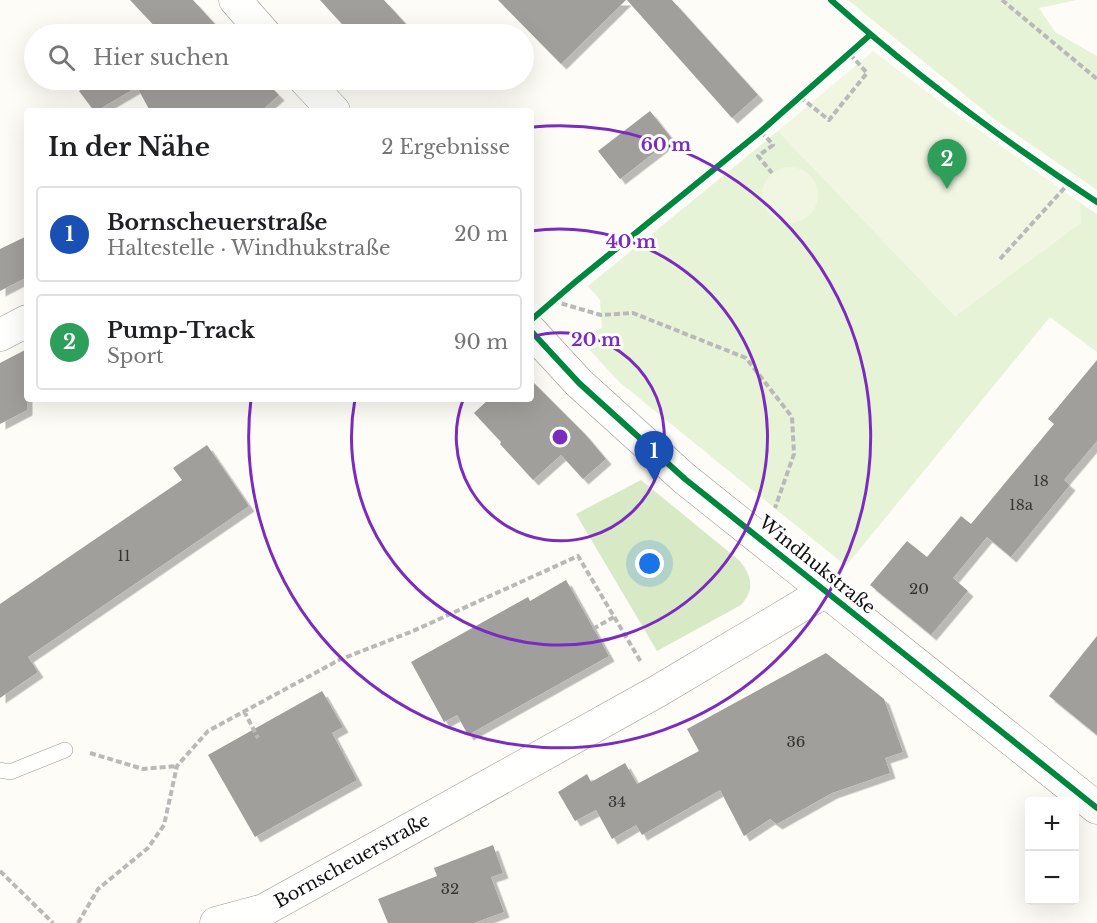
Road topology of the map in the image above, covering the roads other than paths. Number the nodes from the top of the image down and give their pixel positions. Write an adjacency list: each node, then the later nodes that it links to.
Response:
1 (235, 0): 2 (street)
2 (256, 24)
3 (314, 90): 4 (street)
4 (331, 108)
5 (24, 323): 7 (street)
6 (534, 334): 8 (street, Windhukstraße)
7 (0, 335)
8 (826, 591): 11 (street, Windhukstraße); 12 (street, Bornscheuerstraße)
9 (65, 750): 10 (lane)
10 (0, 770)
11 (1097, 808)
12 (216, 923)

